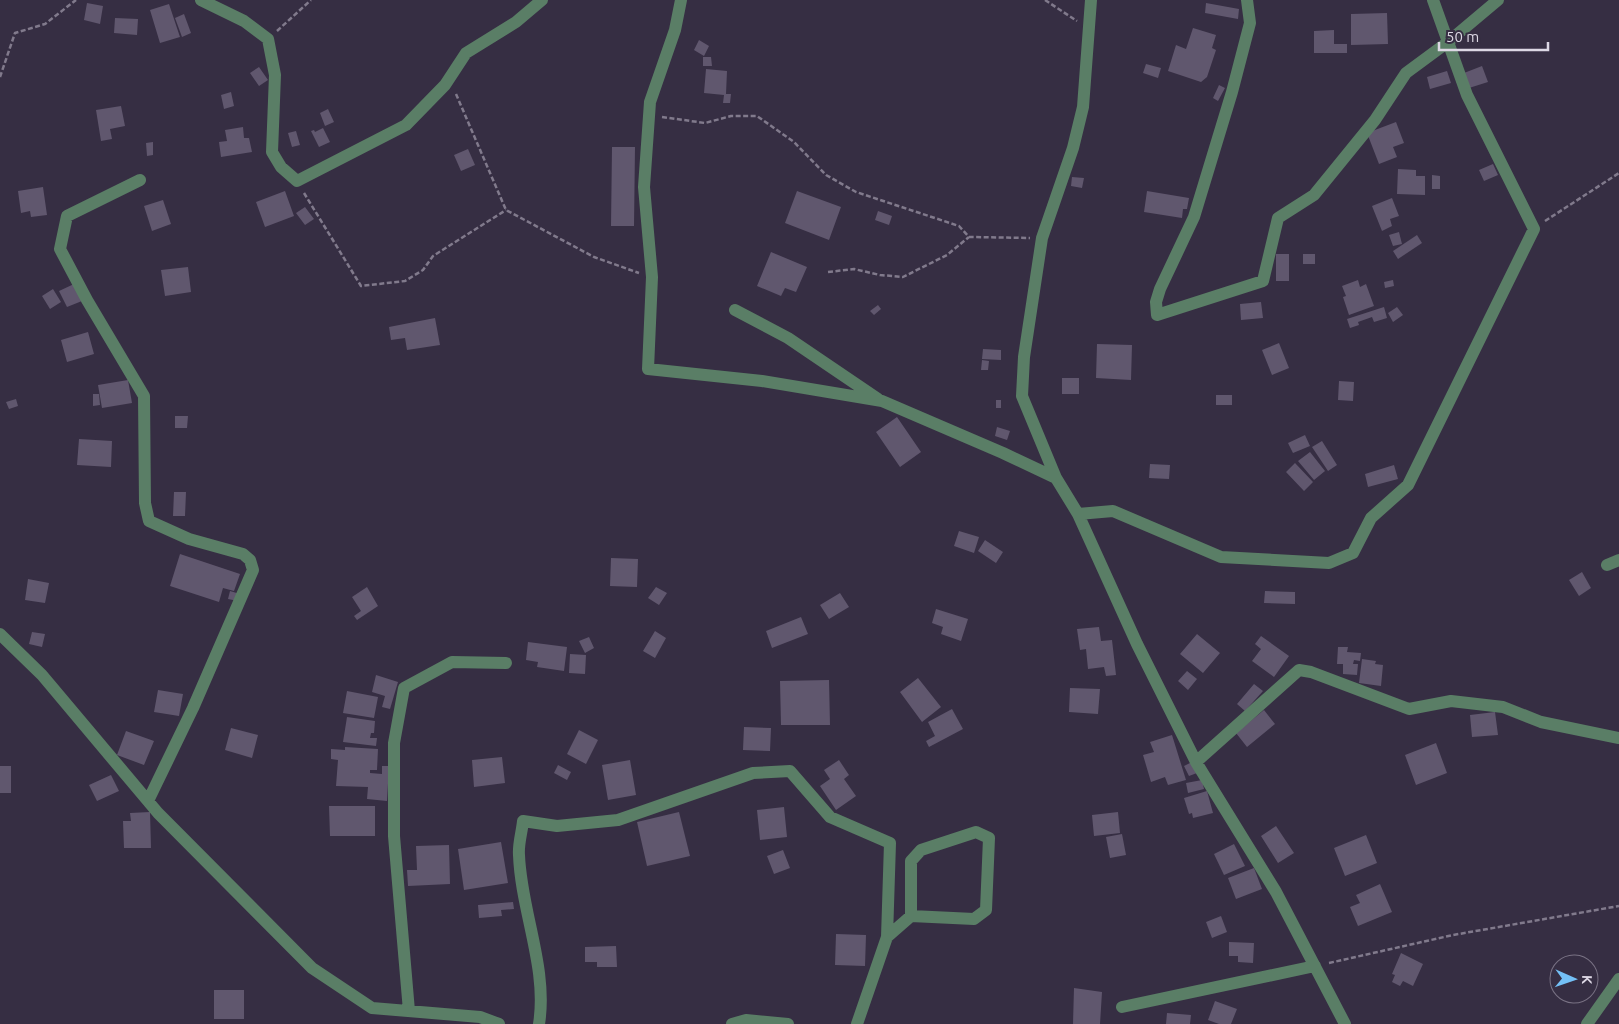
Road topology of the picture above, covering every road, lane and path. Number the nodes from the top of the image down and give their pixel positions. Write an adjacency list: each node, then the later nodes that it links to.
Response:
1 (76, 0): 14 (path)
2 (201, 0): 12 (street)
3 (311, 0): 12 (path)
4 (542, 0): 15 (street)
5 (681, 0): 16 (street)
6 (1045, 0): 11 (path)
7 (1091, 0): 11 (street)
8 (1247, 0): 13 (street)
9 (1433, 0): 13 (street)
10 (1498, 0): 13 (street)
11 (1089, 29): 23 (street)
12 (268, 39): 19 (street)
13 (1448, 42): 21 (street)
14 (0, 77)
15 (449, 78): 19 (street); 20 (path)
16 (650, 115): 22 (path); 25 (street)
17 (1619, 173): 21 (path)
18 (140, 180): 34 (street)
19 (297, 181): 20 (path)
20 (506, 210): 25 (path)
21 (1534, 229): 29 (street)
22 (969, 237): 23 (path); 24 (path)
23 (1042, 238): 28 (street)
24 (828, 272)
25 (652, 277): 27 (street)
26 (735, 310): 27 (street)
27 (882, 402): 28 (street)
28 (1056, 478): 29 (street)
29 (1078, 514): 33 (street)
30 (0, 634): 34 (street)
31 (506, 663): 41 (street)
32 (1619, 738): 33 (street)
33 (1196, 762): 38 (street)
34 (148, 801): 41 (street)
35 (1619, 906): 38 (path)
36 (910, 916): 36 (street); 37 (street)
37 (888, 937): 43 (street); 46 (street)
38 (1314, 966): 40 (street); 47 (street)
39 (1619, 979): 48 (street)
40 (1122, 1007)
41 (409, 1011): 42 (street)
42 (499, 1024)
43 (539, 1024)
44 (732, 1024): 45 (street)
45 (788, 1024)
46 (857, 1024)
47 (1345, 1024)
48 (1587, 1024)

